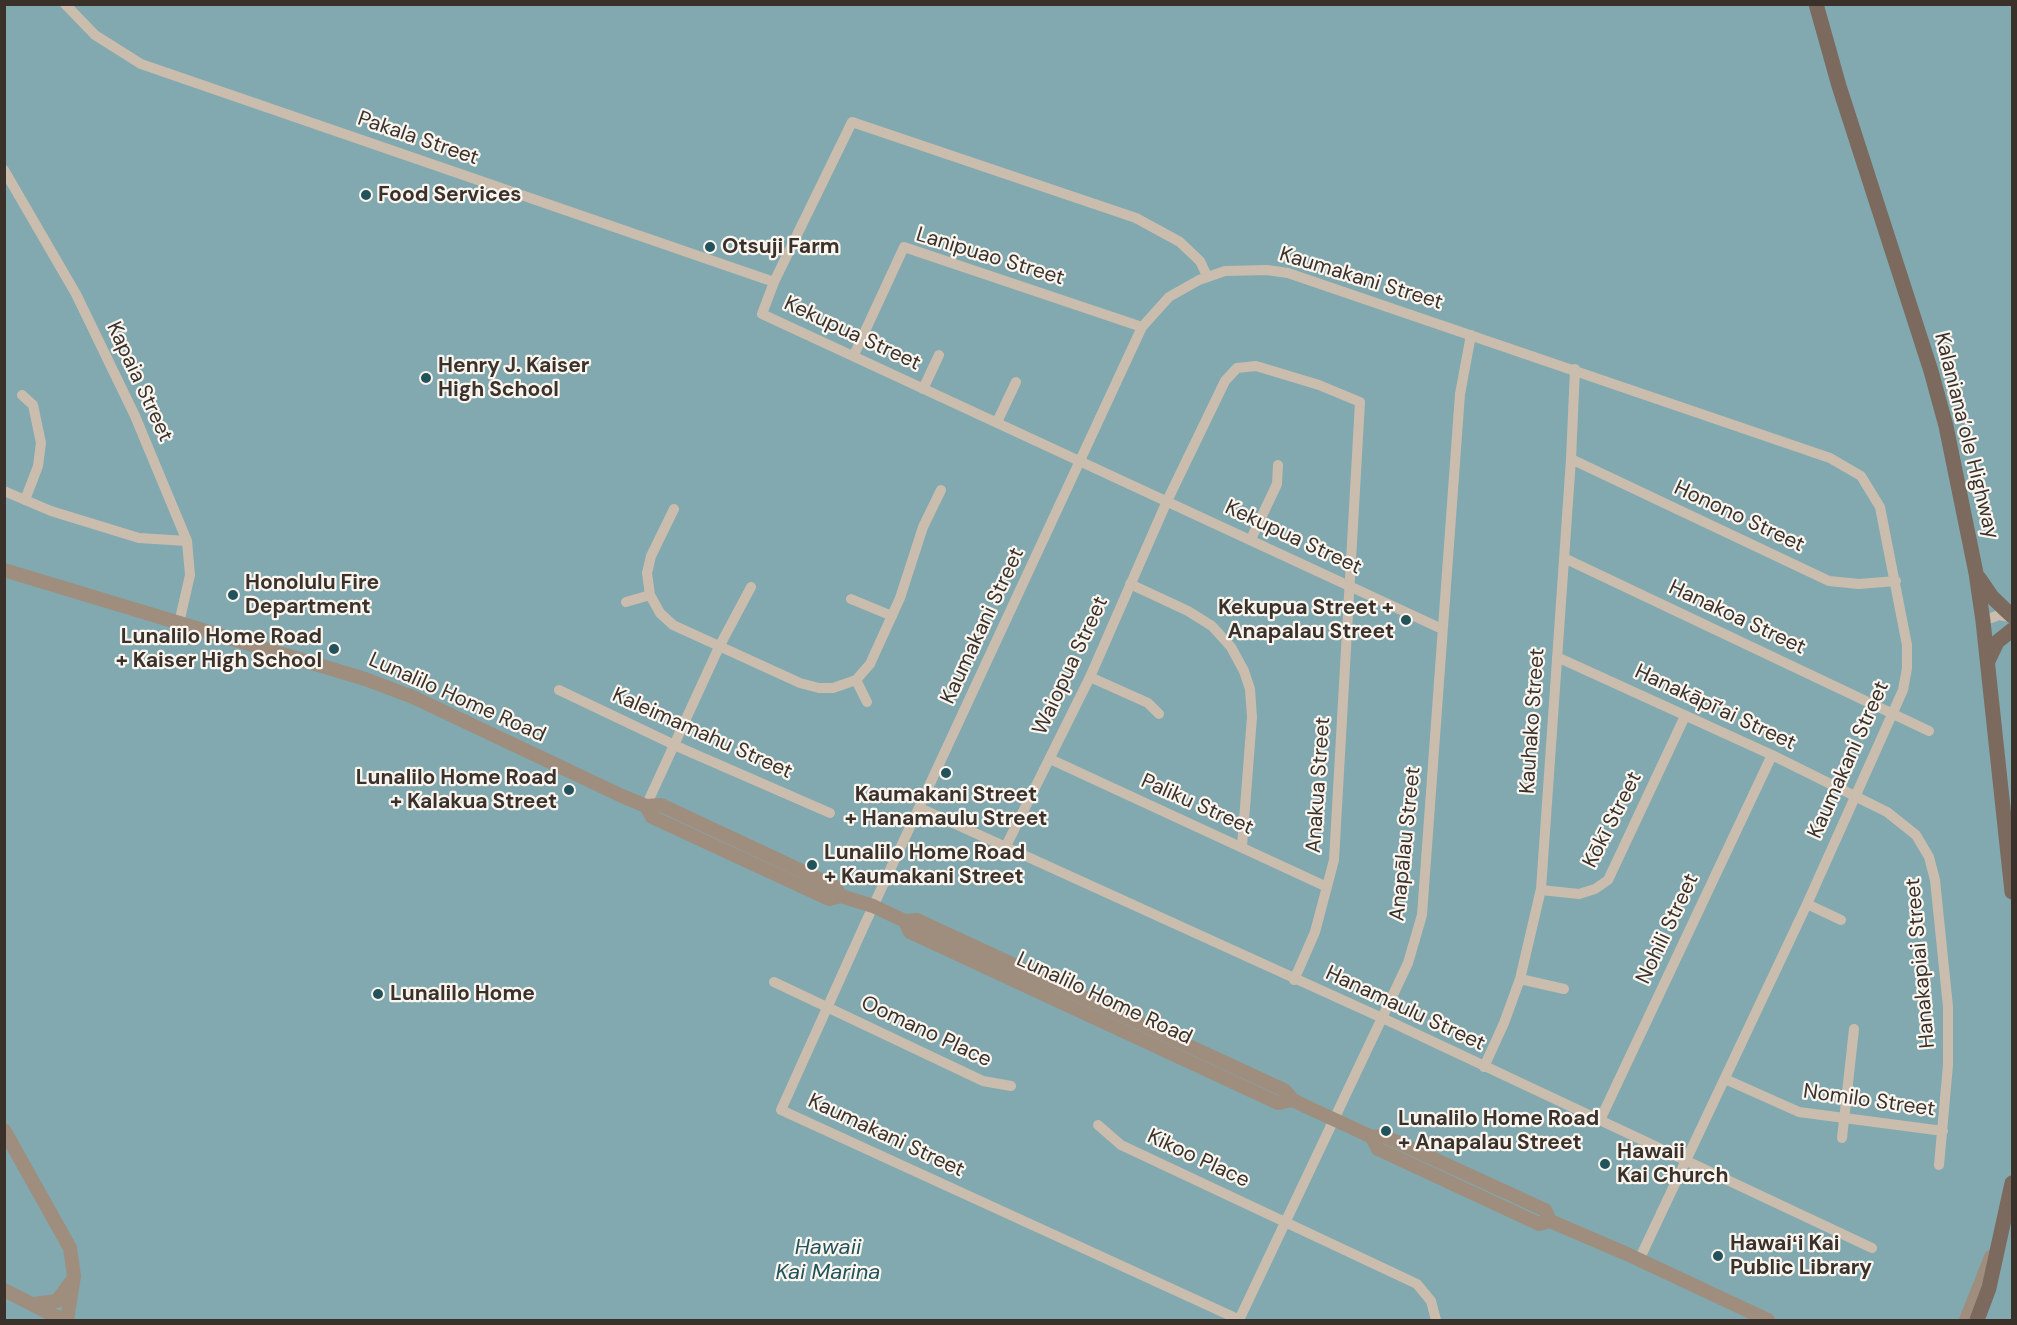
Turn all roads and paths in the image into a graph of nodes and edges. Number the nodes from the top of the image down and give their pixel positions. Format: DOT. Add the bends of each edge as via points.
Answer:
graph roads {
  1 [pos="65,4"];
  2 [pos="1816,4"];
  3 [pos="4,170"];
  4 [pos="1207,276"];
  5 [pos="774,282"];
  6 [pos="1142,327"];
  7 [pos="1471,335"];
  8 [pos="854,355"];
  9 [pos="939,355"];
  10 [pos="1575,369"];
  11 [pos="1016,382"];
  12 [pos="923,388"];
  13 [pos="22,395"];
  14 [pos="997,422"];
  15 [pos="1571,459"];
  16 [pos="1080,461"];
  17 [pos="1278,465"];
  18 [pos="941,490"];
  19 [pos="4,491"];
  20 [pos="25,500"];
  21 [pos="1167,501"];
  22 [pos="674,509"];
  23 [pos="1251,539"];
  24 [pos="187,541"];
  25 [pos="1564,558"];
  26 [pos="4,570"];
  27 [pos="1976,573"];
  28 [pos="1896,581"];
  29 [pos="1130,584"];
  30 [pos="1351,586"];
  31 [pos="751,587"];
  32 [pos="650,595"];
  33 [pos="851,599"];
  34 [pos="626,602"];
  35 [pos="892,616"];
  36 [pos="2013,617"];
  37 [pos="1983,621"];
  38 [pos="179,623"];
  39 [pos="1442,629"];
  40 [pos="2013,630"];
  41 [pos="719,647"];
  42 [pos="1557,657"];
  43 [pos="1988,661"];
  44 [pos="1090,677"];
  45 [pos="856,680"];
  46 [pos="560,690"];
  47 [pos="867,702"];
  48 [pos="1159,714"];
  49 [pos="1893,714"];
  50 [pos="1685,716"];
  51 [pos="1929,731"];
  52 [pos="673,744"];
  53 [pos="1772,755"];
  54 [pos="1050,759"];
  55 [pos="1854,798"];
  56 [pos="646,806"];
  57 [pos="921,808"];
  58 [pos="830,813"];
  59 [pos="1006,846"];
  60 [pos="1242,846"];
  61 [pos="1327,887"];
  62 [pos="1541,890"];
  63 [pos="2013,892"];
  64 [pos="1807,904"];
  65 [pos="873,906"];
  66 [pos="1841,920"];
  67 [pos="1520,979"];
  68 [pos="1294,980"];
  69 [pos="774,982"];
  70 [pos="1564,989"];
  71 [pos="826,1008"];
  72 [pos="1380,1018"];
  73 [pos="1854,1029"];
  74 [pos="1484,1066"];
  75 [pos="1725,1079"];
  76 [pos="1011,1086"];
  77 [pos="1333,1119"];
  78 [pos="1845,1119"];
  79 [pos="1600,1120"];
  80 [pos="1098,1125"];
  81 [pos="4,1130"];
  82 [pos="1943,1131"];
  83 [pos="1842,1138"];
  84 [pos="1685,1162"];
  85 [pos="1939,1165"];
  86 [pos="2013,1182"];
  87 [pos="2006,1213"];
  88 [pos="1287,1221"];
  89 [pos="1872,1248"];
  90 [pos="1639,1260"];
  91 [pos="74,1276"];
  92 [pos="4,1290"];
  93 [pos="32,1304"];
  94 [pos="65,1320"];
  95 [pos="1240,1320"];
  96 [pos="1436,1320"];
  97 [pos="1768,1320"];
  98 [pos="1966,1320"];
  99 [pos="1977,1320"];
  1 -- 5 [label="street, Pakala Street" via="95,35 141,63"];
  2 -- 27 [label="main road, Kalaniana’ole Highway" via="1931,371"];
  3 -- 24 [label="street, Kapaia Street" via="76,294 135,416"];
  4 -- 5 [label="street, Kekupua Street" via="1200,261 1180,242 1136,218 852,122"];
  4 -- 6 [label="street, Kaumakani Street" via="1169,297"];
  4 -- 7 [label="street, Kaumakani Street" via="1245,270 1288,273"];
  5 -- 8 [label="street, Kekupua Street" via="762,314"];
  6 -- 8 [label="street, Lanipuao Street" via="904,247"];
  6 -- 16 [label="street, Kaumakani Street"];
  7 -- 10 [label="street, Kaumakani Street"];
  7 -- 39 [label="street, Anapālau Street" via="1460,394"];
  8 -- 12 [label="street, Kekupua Street"];
  9 -- 12 [label="street"];
  10 -- 15 [label="street, Kauhako Street"];
  10 -- 28 [label="street, Kaumakani Street" via="1852,469 1869,486 1880,507"];
  11 -- 14 [label="street"];
  12 -- 14 [label="street, Kekupua Street"];
  13 -- 20 [label="street" via="33,405 41,443 36,474"];
  14 -- 16 [label="street, Kekupua Street"];
  15 -- 25 [label="street, Kauhako Street"];
  15 -- 28 [label="street, Honono Street" via="1829,580 1859,584"];
  16 -- 21 [label="street, Kekupua Street"];
  16 -- 57 [label="street, Kaumakani Street"];
  17 -- 23 [label="street" via="1277,484"];
  18 -- 35 [label="street" via="923,528"];
  19 -- 20 [label="street"];
  20 -- 24 [label="street" via="139,538"];
  21 -- 23 [label="street, Kekupua Street"];
  21 -- 29 [label="street, Waiopua Street"];
  21 -- 30 [label="street, Waiopua Street" via="1225,381 1238,368 1256,366 1360,402"];
  22 -- 32 [label="street" via="648,565"];
  23 -- 30 [label="street, Kekupua Street"];
  24 -- 38 [label="street, Kapaia Street" via="190,575"];
  25 -- 42 [label="street, Kauhako Street"];
  25 -- 49 [label="street, Hanakoa Street"];
  26 -- 38 [label="main road, Lunalilo Home Road"];
  27 -- 36 [label="main road" via="1992,597"];
  27 -- 37 [label="main road, Kalaniana’ole Highway"];
  28 -- 49 [label="street, Kaumakani Street" via="1908,661 1903,690"];
  29 -- 44 [label="street, Waiopua Street"];
  29 -- 60 [label="street" via="1212,626 1231,647 1244,671 1252,717"];
  30 -- 39 [label="street, Kekupua Street"];
  30 -- 61 [label="street, Anakua Street" via="1334,860"];
  31 -- 41 [label="street"];
  32 -- 34 [label="street"];
  32 -- 41 [label="street" via="666,620"];
  33 -- 35 [label="street"];
  35 -- 45 [label="street" via="870,664"];
  36 -- 37 [label="street" via="1999,615"];
  37 -- 43 [label="main road, Kalaniana’ole Highway"];
  38 -- 56 [label="main road, Lunalilo Home Road" via="365,679"];
  39 -- 72 [label="street, Anapālau Street" via="1422,915 1408,963"];
  40 -- 43 [label="main road" via="1997,642"];
  41 -- 45 [label="street" via="809,687 833,688"];
  41 -- 52 [label="street"];
  42 -- 50 [label="street, Hanakāpī‘ai Street"];
  42 -- 62 [label="street, Kauhako Street"];
  43 -- 63 [label="main road, Kalaniana’ole Highway"];
  44 -- 48 [label="street" via="1148,704"];
  44 -- 54 [label="street, Waiopua Street"];
  45 -- 47 [label="street"];
  46 -- 52 [label="street, Kaleimamahu Street"];
  49 -- 51 [label="street, Hanakoa Street"];
  49 -- 55 [label="street, Kaumakani Street"];
  50 -- 53 [label="street, Hanakāpī‘ai Street"];
  50 -- 62 [label="street, Kōkī Street" via="1608,880 1579,894"];
  52 -- 56 [label="street"];
  52 -- 58 [label="street, Kaleimamahu Street"];
  53 -- 55 [label="street, Hanakāpī‘ai Street"];
  53 -- 79 [label="street, Nohili Street"];
  54 -- 59 [label="street, Waiopua Street"];
  54 -- 60 [label="street, Paliku Street"];
  55 -- 64 [label="street, Kaumakani Street"];
  55 -- 82 [label="street, Hanakapiai Street" via="1887,812 1907,826 1923,845 1933,870 1948,1018"];
  56 -- 65 [label="main road, Lunalilo Home Road" via="661,805 834,886 842,896"];
  57 -- 59 [label="street, Hanamaulu Street"];
  57 -- 65 [label="street, Kaumakani Street"];
  59 -- 68 [label="street, Hanamaulu Street"];
  60 -- 61 [label="street, Paliku Street"];
  61 -- 68 [label="street, Anakua Street" via="1315,932"];
  62 -- 67 [label="street, Kauhako Street"];
  64 -- 66 [label="street"];
  64 -- 75 [label="street, Kaumakani Street"];
  65 -- 71 [label="street, Kaumakani Street"];
  65 -- 77 [label="main road, Lunalilo Home Road" via="905,921 910,932 1278,1103 1293,1100"];
  67 -- 70 [label="street"];
  67 -- 74 [label="street, Kauhako Street"];
  68 -- 72 [label="street, Hanamaulu Street"];
  69 -- 71 [label="street, Oomano Place"];
  71 -- 76 [label="street, Oomano Place" via="983,1081"];
  71 -- 95 [label="street, Kaumakani Street" via="781,1110"];
  72 -- 74 [label="street, Hanamaulu Street"];
  72 -- 77 [label="street, Anapālau Street"];
  73 -- 78 [label="street"];
  74 -- 79 [label="street, Hanamaulu Street"];
  75 -- 78 [label="street, Nomilo Street" via="1786,1108"];
  75 -- 84 [label="street, Kaumakani Street"];
  77 -- 88 [label="street, Anapālau Street"];
  77 -- 90 [label="main road, Lunalilo Home Road" via="1372,1137 1378,1149 1539,1224 1550,1221"];
  78 -- 82 [label="street, Nomilo Street"];
  78 -- 83 [label="street"];
  79 -- 84 [label="street, Hanamaulu Street"];
  80 -- 88 [label="street, Kikoo Place" via="1121,1145"];
  81 -- 91 [label="main road" via="70,1248"];
  82 -- 85 [label="street, Hanakapiai Street"];
  84 -- 89 [label="street, Hanamaulu Street"];
  84 -- 90 [label="street, Kaumakani Street"];
  86 -- 87 [label="main road"];
  87 -- 98 [label="main road"];
  87 -- 99 [label="main road" via="1989,1288"];
  88 -- 95 [label="street, Anapālau Street"];
  88 -- 96 [label="street, Kikoo Place" via="1417,1284 1431,1301"];
  90 -- 97 [label="main road, Lunalilo Home Road"];
  91 -- 93 [label="main road" via="57,1301"];
  91 -- 94 [label="main road"];
  92 -- 93 [label="main road"];
  93 -- 94 [label="main road"];
}
